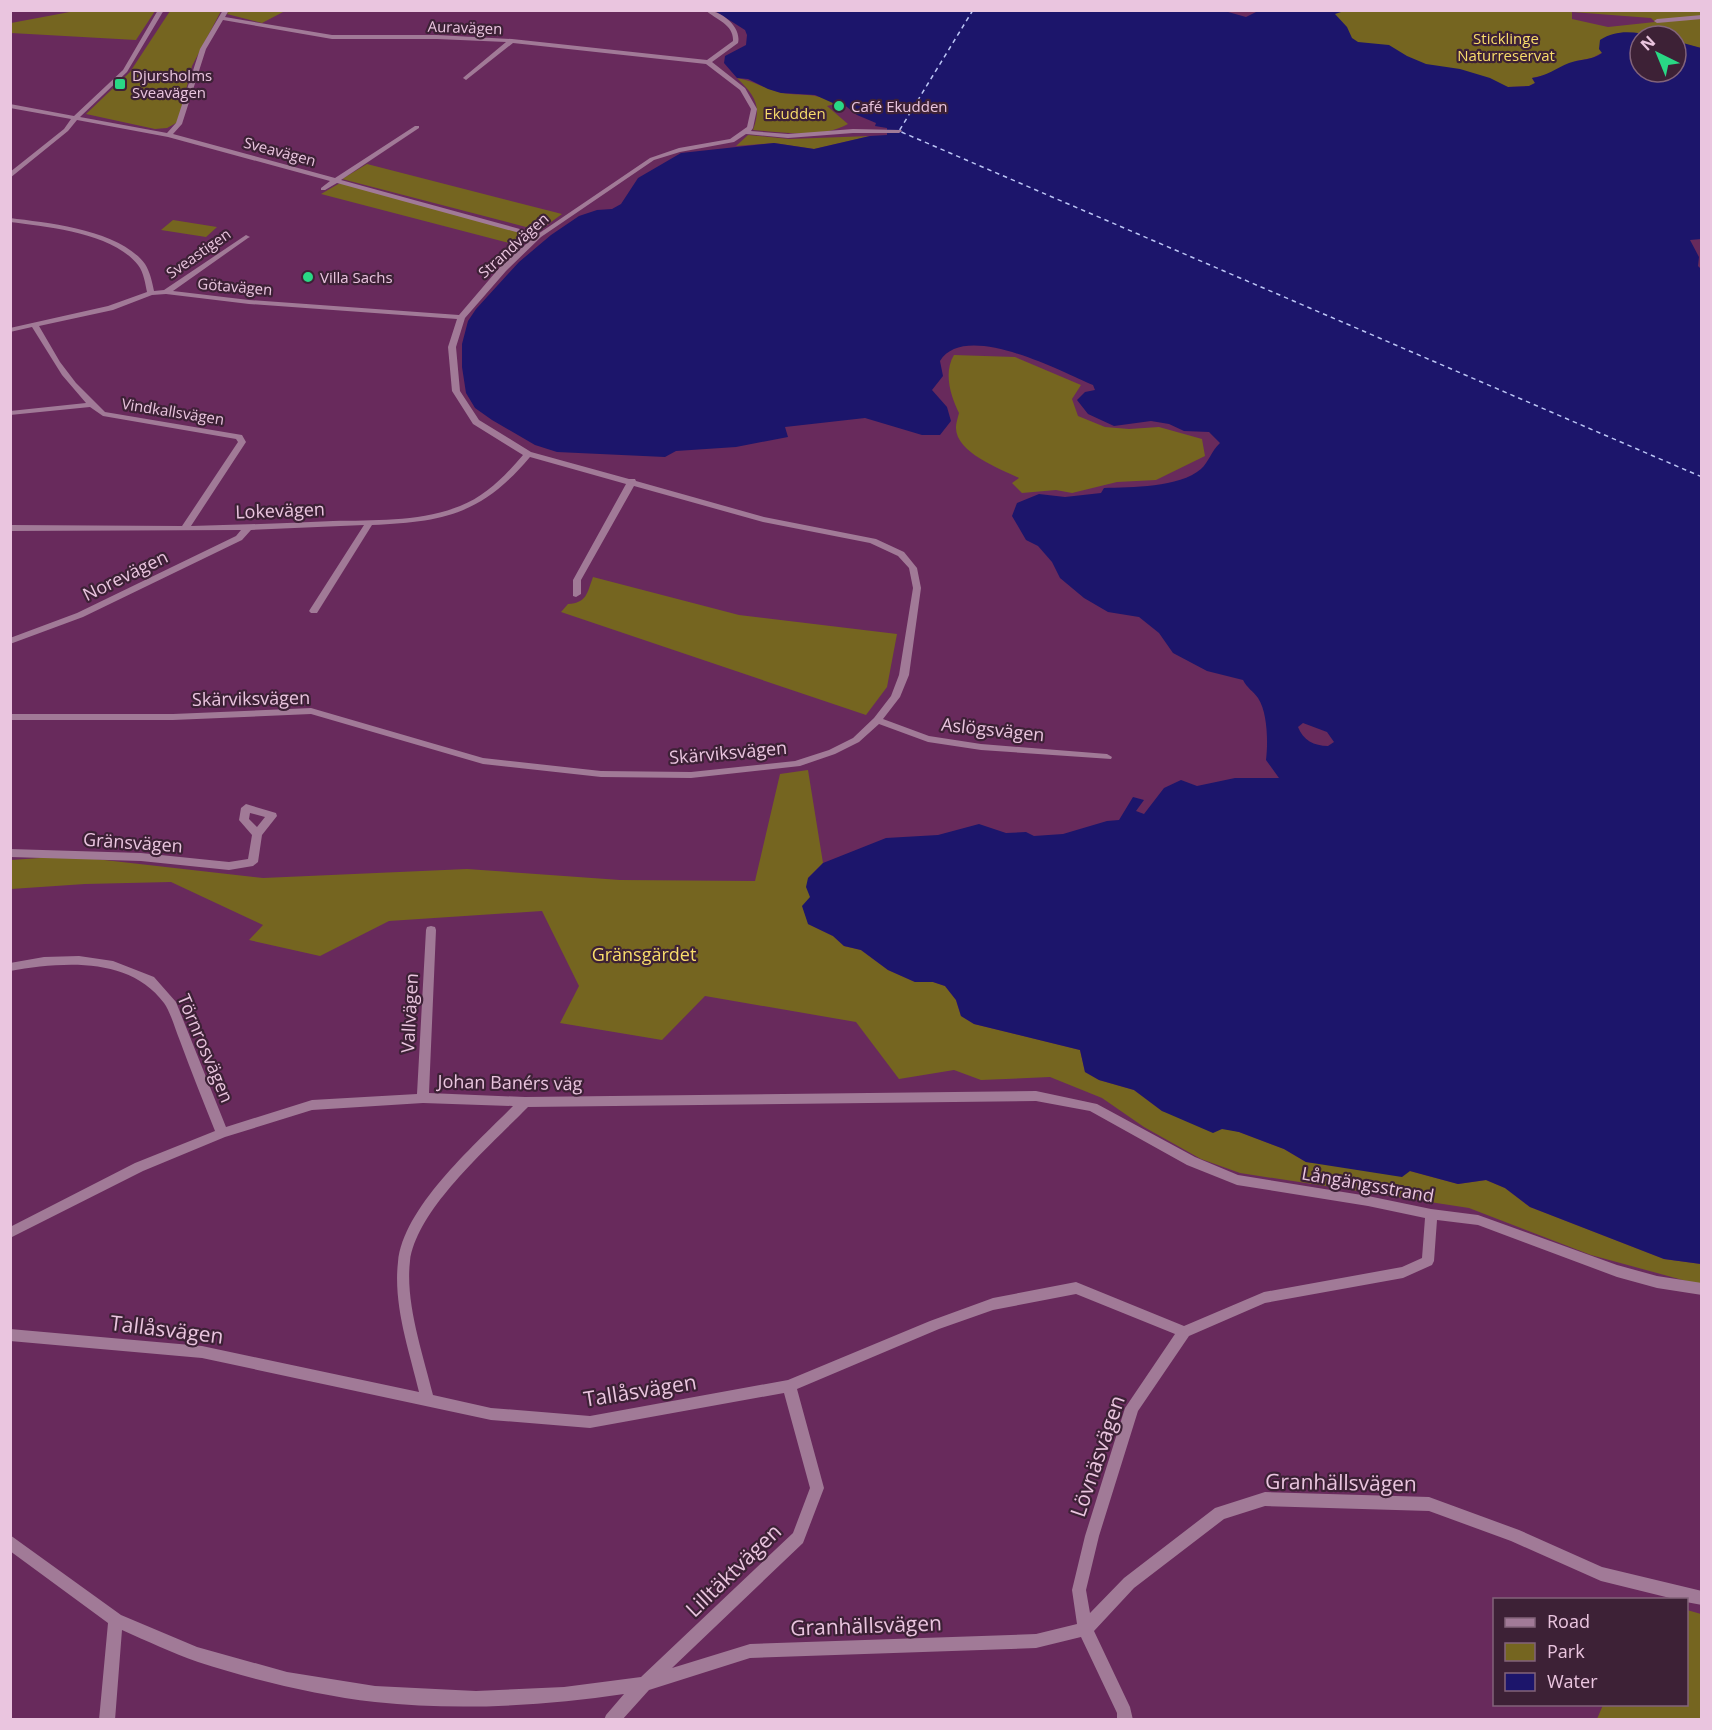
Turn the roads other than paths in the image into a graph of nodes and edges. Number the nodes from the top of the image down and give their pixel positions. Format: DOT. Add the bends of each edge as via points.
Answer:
graph roads {
  1 [pos="161,10"];
  2 [pos="226,10"];
  3 [pos="708,10"];
  4 [pos="222,18"];
  5 [pos="1701,18"];
  6 [pos="1657,21"];
  7 [pos="512,41"];
  8 [pos="708,62"];
  9 [pos="466,78"];
  10 [pos="10,106"];
  11 [pos="76,117"];
  12 [pos="417,127"];
  13 [pos="898,131"];
  14 [pos="746,132"];
  15 [pos="169,135"];
  16 [pos="10,176"];
  17 [pos="338,180"];
  18 [pos="323,189"];
  19 [pos="10,219"];
  20 [pos="539,236"];
  21 [pos="246,237"];
  22 [pos="166,292"];
  23 [pos="151,293"];
  24 [pos="461,317"];
  25 [pos="35,326"];
  26 [pos="10,330"];
  27 [pos="91,405"];
  28 [pos="10,413"];
  29 [pos="528,454"];
  30 [pos="632,481"];
  31 [pos="370,522"];
  32 [pos="10,528"];
  33 [pos="185,528"];
  34 [pos="248,528"];
  35 [pos="576,594"];
  36 [pos="314,611"];
  37 [pos="10,641"];
  38 [pos="10,717"];
  39 [pos="877,720"];
  40 [pos="1107,757"];
  41 [pos="257,834"];
  42 [pos="10,853"];
  43 [pos="431,930"];
  44 [pos="10,967"];
  45 [pos="1036,1096"];
  46 [pos="423,1098"];
  47 [pos="525,1102"];
  48 [pos="222,1133"];
  49 [pos="1431,1214"];
  50 [pos="10,1233"];
  51 [pos="1701,1289"];
  52 [pos="1184,1332"];
  53 [pos="10,1335"];
  54 [pos="789,1386"];
  55 [pos="427,1400"];
  56 [pos="10,1542"];
  57 [pos="1701,1598"];
  58 [pos="116,1620"];
  59 [pos="1085,1629"];
  60 [pos="644,1684"];
  61 [pos="106,1719"];
  62 [pos="611,1719"];
  63 [pos="1125,1719"];
  1 -- 11 [label="street" via="125,71"];
  2 -- 4 [label="street"];
  3 -- 8 [label="street" via="735,29 738,37"];
  4 -- 7 [label="street, Auravägen" via="332,37"];
  4 -- 15 [label="street" via="203,50 179,124"];
  5 -- 6 [label="street"];
  7 -- 8 [label="street, Auravägen"];
  7 -- 9 [label="street"];
  8 -- 14 [label="street" via="743,89 752,103 755,116"];
  10 -- 11 [label="street, Sveavägen"];
  11 -- 15 [label="street, Sveavägen"];
  11 -- 16 [label="street" via="66,130"];
  12 -- 17 [label="street"];
  13 -- 14 [label="street, Strandvägen" via="795,136"];
  14 -- 20 [label="street, Strandvägen" via="732,141 652,159"];
  15 -- 17 [label="street, Sveavägen"];
  17 -- 18 [label="street"];
  17 -- 20 [label="street, Sveavägen"];
  19 -- 23 [label="street" via="64,227 117,246 138,261 147,274"];
  20 -- 24 [label="street, Strandvägen" via="503,268"];
  21 -- 22 [label="street, Sveastigen"];
  22 -- 23 [label="street, Götavägen"];
  22 -- 24 [label="street, Götavägen"];
  23 -- 25 [label="street, Götavägen" via="110,308"];
  24 -- 29 [label="street, Strandvägen" via="453,346 456,391 476,422"];
  25 -- 26 [label="street, Götavägen"];
  25 -- 27 [label="street, Vindkallsvägen" via="53,358"];
  27 -- 28 [label="street"];
  27 -- 33 [label="street, Vindkallsvägen" via="103,414 239,437 242,442"];
  29 -- 30 [label="street, Skärviksvägen"];
  29 -- 31 [label="street, Lokevägen" via="493,493 464,507 442,515"];
  30 -- 35 [label="street" via="577,580"];
  30 -- 39 [label="street, Skärviksvägen" via="763,519 873,541 901,554 913,567 917,588 904,675 895,697"];
  31 -- 34 [label="street, Lokevägen"];
  31 -- 36 [label="street"];
  32 -- 33 [label="street, Lokevägen"];
  33 -- 34 [label="street, Lokevägen"];
  34 -- 37 [label="street, Norevägen" via="239,538 80,615"];
  38 -- 39 [label="street, Skärviksvägen" via="173,717 311,711 483,761 601,774 680,775 796,764 856,740"];
  39 -- 40 [label="street, Aslögsvägen" via="928,739 970,746"];
  41 -- 42 [label="street, Gränsvägen" via="253,862 229,866 141,857"];
  43 -- 46 [label="street, Vallvägen"];
  44 -- 48 [label="street, Törnrosvägen" via="79,960 113,965 150,980 170,1002"];
  45 -- 47 [label="street, Johan Banérs väg"];
  45 -- 49 [label="street, Långängsstrand" via="1093,1107 1191,1161 1237,1180"];
  46 -- 47 [label="street, Johan Banérs väg"];
  46 -- 48 [label="street, Johan Banérs väg" via="312,1105"];
  47 -- 55 [label="street" via="457,1173 415,1226 404,1258 405,1292"];
  48 -- 50 [label="street, Johan Banérs väg" via="139,1167"];
  49 -- 51 [label="street, Långängsstrand" via="1478,1220 1617,1271"];
  49 -- 52 [label="street" via="1428,1261 1403,1272 1264,1298"];
  52 -- 54 [label="street, Tallåsvägen" via="1076,1288 993,1304"];
  52 -- 59 [label="street, Lövnäsvägen" via="1132,1408 1079,1590"];
  53 -- 55 [label="street, Tallåsvägen" via="202,1352"];
  54 -- 55 [label="street, Tallåsvägen" via="590,1422 491,1414"];
  54 -- 60 [label="street, Lilltäktvägen" via="817,1488 798,1538"];
  56 -- 58 [label="street, Granhällsvägen"];
  57 -- 59 [label="street, Granhällsvägen" via="1601,1574 1514,1535 1429,1504 1265,1498 1220,1513 1129,1582"];
  58 -- 60 [label="street, Granhällsvägen" via="197,1654 287,1679 375,1694 476,1699 564,1695"];
  58 -- 61 [label="street"];
  59 -- 60 [label="street, Granhällsvägen" via="1036,1641 750,1651"];
  59 -- 63 [label="street, Lövnäsvägen"];
  60 -- 62 [label="street, Lilltäktvägen"];
}
